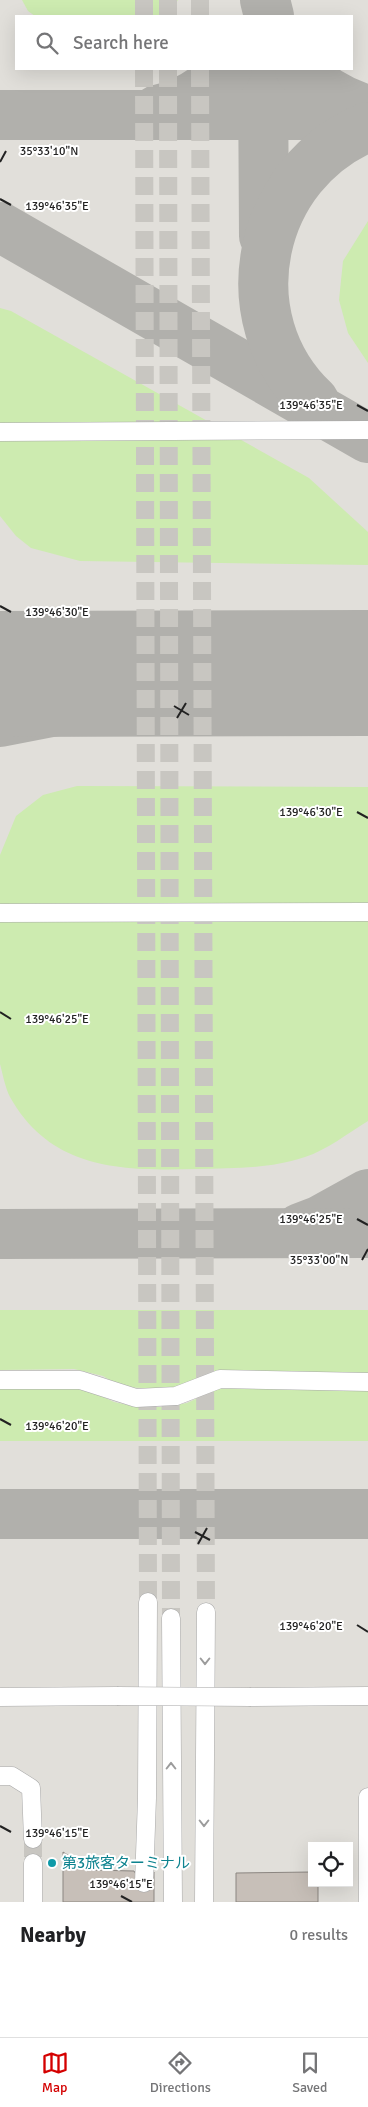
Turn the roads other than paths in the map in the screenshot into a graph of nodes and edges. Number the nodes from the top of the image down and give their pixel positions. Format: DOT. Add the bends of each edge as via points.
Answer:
graph roads {
  1 [pos="368,430"];
  2 [pos="0,432"];
  3 [pos="368,912"];
  4 [pos="0,913"];
  5 [pos="0,1380"];
  6 [pos="368,1382"];
  7 [pos="148,1602"];
  8 [pos="206,1612"];
  9 [pos="170,1618"];
  10 [pos="368,1696"];
  11 [pos="0,1697"];
  12 [pos="0,1776"];
  13 [pos="368,1797"];
  14 [pos="33,1839"];
  15 [pos="33,1863"];
  16 [pos="144,1883"];
  17 [pos="33,1902"];
  18 [pos="172,1902"];
  19 [pos="204,1902"];
  20 [pos="368,1902"];
  1 -- 2 [label="street"];
  3 -- 4 [label="street"];
  5 -- 6 [label="street" via="80,1380 136,1398 176,1396 220,1379"];
  7 -- 16 [label="street"];
  8 -- 19 [label="street, one-way"];
  18 -- 9 [label="street, one-way"];
  10 -- 11 [label="street, bridge"];
  12 -- 14 [label="street" via="12,1776 31,1788"];
  13 -- 20 [label="street"];
  15 -- 17 [label="street"];
}
